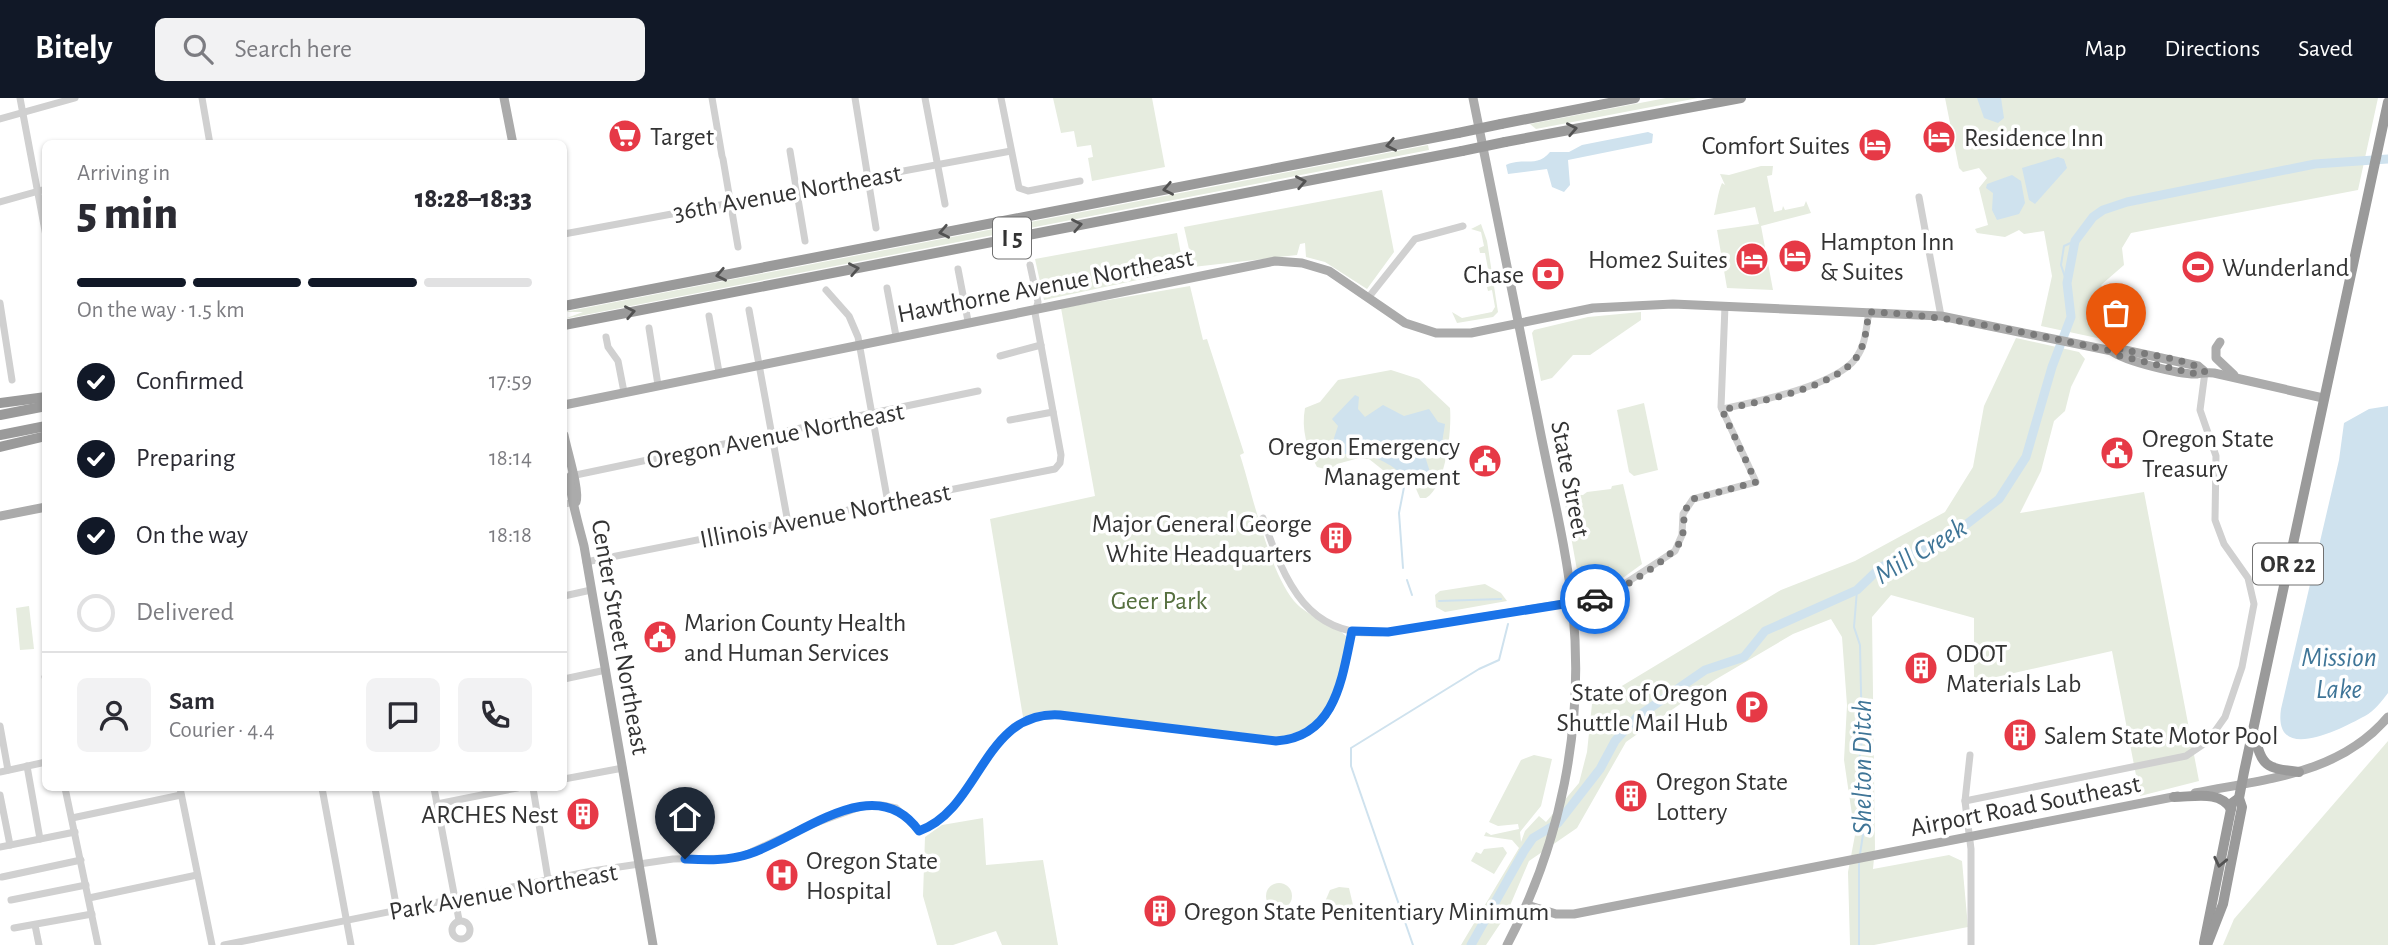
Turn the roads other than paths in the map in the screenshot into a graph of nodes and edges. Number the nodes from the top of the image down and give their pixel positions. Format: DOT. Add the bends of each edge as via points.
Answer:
graph roads {
  1 [pos="20,98"];
  2 [pos="75,98"];
  3 [pos="202,98"];
  4 [pos="504,98"];
  5 [pos="712,98"];
  6 [pos="855,98"];
  7 [pos="925,98"];
  8 [pos="1001,98"];
  9 [pos="1473,98"];
  10 [pos="1635,98"];
  11 [pos="1741,98"];
  12 [pos="2388,103"];
  13 [pos="23,113"];
  14 [pos="0,119"];
  15 [pos="209,140"];
  16 [pos="512,140"];
  17 [pos="790,150"];
  18 [pos="1011,150"];
  19 [pos="939,165"];
  20 [pos="867,177"];
  21 [pos="1080,181"];
  22 [pos="796,189"];
  23 [pos="42,190"];
  24 [pos="37,191"];
  25 [pos="1919,197"];
  26 [pos="0,202"];
  27 [pos="730,202"];
  28 [pos="945,204"];
  29 [pos="42,216"];
  30 [pos="1463,226"];
  31 [pos="876,228"];
  32 [pos="567,233"];
  33 [pos="805,241"];
  34 [pos="738,247"];
  35 [pos="1030,265"];
  36 [pos="958,269"];
  37 [pos="887,288"];
  38 [pos="826,290"];
  39 [pos="1368,298"];
  40 [pos="0,303"];
  41 [pos="567,305"];
  42 [pos="1725,306"];
  43 [pos="1036,307"];
  44 [pos="749,310"];
  45 [pos="1869,312"];
  46 [pos="709,316"];
  47 [pos="1941,316"];
  48 [pos="968,321"];
  49 [pos="1519,323"];
  50 [pos="567,324"];
  51 [pos="649,328"];
  52 [pos="896,336"];
  53 [pos="606,337"];
  54 [pos="2220,342"];
  55 [pos="859,343"];
  56 [pos="1041,345"];
  57 [pos="1000,356"];
  58 [pos="759,364"];
  59 [pos="719,372"];
  60 [pos="2205,372"];
  61 [pos="2241,379"];
  62 [pos="12,380"];
  63 [pos="658,385"];
  64 [pos="978,391"];
  65 [pos="624,392"];
  66 [pos="42,398"];
  67 [pos="2323,398"];
  68 [pos="0,403"];
  69 [pos="567,404"];
  70 [pos="42,407"];
  71 [pos="1722,410"];
  72 [pos="1053,412"];
  73 [pos="0,415"];
  74 [pos="871,415"];
  75 [pos="1010,420"];
  76 [pos="42,427"];
  77 [pos="0,435"];
  78 [pos="772,436"];
  79 [pos="42,437"];
  80 [pos="0,447"];
  81 [pos="567,452"];
  82 [pos="571,475"];
  83 [pos="576,502"];
  84 [pos="888,503"];
  85 [pos="567,504"];
  86 [pos="42,508"];
  87 [pos="0,516"];
  88 [pos="1263,518"];
  89 [pos="788,523"];
  90 [pos="586,562"];
  91 [pos="591,590"];
  92 [pos="567,595"];
  93 [pos="1572,603"];
  94 [pos="1352,631"];
  95 [pos="606,670"];
  96 [pos="567,678"];
  97 [pos="2388,717"];
  98 [pos="0,726"];
  99 [pos="2253,730"];
  100 [pos="1970,755"];
  101 [pos="42,763"];
  102 [pos="27,766"];
  103 [pos="623,768"];
  104 [pos="4,771"];
  105 [pos="2299,772"];
  106 [pos="567,778"];
  107 [pos="2242,783"];
  108 [pos="66,791"];
  109 [pos="181,791"];
  110 [pos="323,791"];
  111 [pos="376,791"];
  112 [pos="435,791"];
  113 [pos="502,791"];
  114 [pos="533,791"];
  115 [pos="0,795"];
  116 [pos="2175,797"];
  117 [pos="2239,798"];
  118 [pos="1965,801"];
  119 [pos="437,804"];
  120 [pos="2231,809"];
  121 [pos="72,818"];
  122 [pos="75,832"];
  123 [pos="1970,837"];
  124 [pos="40,839"];
  125 [pos="10,845"];
  126 [pos="0,847"];
  127 [pos="81,860"];
  128 [pos="639,865"];
  129 [pos="197,875"];
  130 [pos="2,877"];
  131 [pos="548,879"];
  132 [pos="86,885"];
  133 [pos="455,897"];
  134 [pos="89,898"];
  135 [pos="11,900"];
  136 [pos="1527,905"];
  137 [pos="397,910"];
  138 [pos="92,914"];
  139 [pos="345,920"];
  140 [pos="459,920"];
  141 [pos="35,925"];
  142 [pos="14,928"];
  143 [pos="39,945"];
  144 [pos="98,945"];
  145 [pos="212,945"];
  146 [pos="224,945"];
  147 [pos="351,945"];
  148 [pos="653,945"];
  149 [pos="1507,945"];
  150 [pos="1970,945"];
  151 [pos="2206,945"];
  1 -- 13 [label="street"];
  2 -- 13 [label="street"];
  3 -- 15 [label="street"];
  4 -- 16 [label="main road"];
  5 -- 27 [label="street"];
  6 -- 20 [label="street"];
  7 -- 19 [label="street"];
  8 -- 18 [label="street"];
  9 -- 49 [label="main road, State Street"];
  10 -- 41 [label="highway, I 5, one-way, bridge"];
  50 -- 11 [label="highway, I 5, one-way, bridge"];
  12 -- 67 [label="highway, OR 22"];
  13 -- 14 [label="street"];
  13 -- 24 [label="street"];
  17 -- 22 [label="street"];
  18 -- 19 [label="street, 36th Avenue Northeast"];
  18 -- 21 [label="street" via="1021,190"];
  19 -- 20 [label="street, 36th Avenue Northeast"];
  19 -- 28 [label="street"];
  20 -- 22 [label="street, 36th Avenue Northeast"];
  20 -- 31 [label="street"];
  22 -- 27 [label="street, 36th Avenue Northeast"];
  22 -- 33 [label="street"];
  23 -- 24 [label="street"];
  24 -- 26 [label="street"];
  24 -- 29 [label="street"];
  25 -- 47 [label="street"];
  27 -- 32 [label="street, 36th Avenue Northeast"];
  27 -- 34 [label="street"];
  30 -- 39 [label="street" via="1416,239"];
  35 -- 43 [label="street"];
  36 -- 48 [label="street"];
  37 -- 52 [label="street"];
  38 -- 55 [label="street" via="852,320"];
  39 -- 43 [label="main road, Hawthorne Avenue Northeast" via="1329,271 1275,261"];
  39 -- 49 [label="main road, Hawthorne Avenue Northeast" via="1405,323 1436,333 1471,333"];
  40 -- 62 [label="street"];
  42 -- 45 [label="main road, Hawthorne Avenue Northeast"];
  42 -- 49 [label="main road, Hawthorne Avenue Northeast" via="1619,305"];
  42 -- 71 [label="street"];
  43 -- 48 [label="main road, Hawthorne Avenue Northeast"];
  43 -- 56 [label="street"];
  44 -- 58 [label="street"];
  45 -- 47 [label="main road, Hawthorne Avenue Northeast"];
  45 -- 71 [label="street" via="1861,349 1845,370 1771,399"];
  46 -- 59 [label="street"];
  47 -- 60 [label="main road, Hawthorne Avenue Northeast" via="2112,351 2119,357 2196,374"];
  48 -- 52 [label="main road, Hawthorne Avenue Northeast"];
  49 -- 93 [label="main road, State Street"];
  51 -- 63 [label="street"];
  52 -- 55 [label="main road, Hawthorne Avenue Northeast"];
  53 -- 65 [label="street" via="618,361"];
  54 -- 61 [label="main road" via="2216,358"];
  55 -- 58 [label="main road, Hawthorne Avenue Northeast"];
  55 -- 74 [label="street"];
  56 -- 57 [label="street"];
  56 -- 72 [label="street"];
  58 -- 59 [label="main road, Hawthorne Avenue Northeast"];
  58 -- 78 [label="street"];
  59 -- 63 [label="main road, Hawthorne Avenue Northeast"];
  60 -- 61 [label="main road, Hawthorne Avenue Northeast"];
  60 -- 118 [label="street" via="2200,410 2216,456 2215,520 2224,544 2248,578 2254,604 2242,667 2225,716 2213,736 2186,756"];
  61 -- 67 [label="main road, Hawthorne Avenue Northeast"];
  63 -- 65 [label="main road, Hawthorne Avenue Northeast"];
  64 -- 74 [label="street, Oregon Avenue Northeast"];
  65 -- 69 [label="main road, Hawthorne Avenue Northeast"];
  66 -- 68 [label="highway"];
  67 -- 99 [label="highway, OR 22"];
  70 -- 73 [label="highway"];
  71 -- 93 [label="street" via="1756,482 1693,499 1682,514 1682,535 1675,551 1606,596"];
  72 -- 75 [label="street"];
  72 -- 84 [label="street, Illinois Avenue Northeast" via="1060,463 1050,472"];
  74 -- 78 [label="street, Oregon Avenue Northeast"];
  74 -- 84 [label="street"];
  76 -- 77 [label="highway"];
  78 -- 82 [label="street, Oregon Avenue Northeast"];
  78 -- 89 [label="street"];
  79 -- 80 [label="highway"];
  81 -- 82 [label="main road, Center Street Northeast"];
  82 -- 83 [label="main road, Center Street Northeast"];
  83 -- 85 [label="street"];
  83 -- 90 [label="main road, Center Street Northeast"];
  84 -- 89 [label="street, Illinois Avenue Northeast"];
  86 -- 87 [label="main road"];
  88 -- 94 [label="street" via="1292,591 1326,621"];
  89 -- 90 [label="street, Illinois Avenue Northeast"];
  90 -- 91 [label="main road, Center Street Northeast"];
  91 -- 92 [label="street"];
  91 -- 95 [label="main road, Center Street Northeast"];
  93 -- 94 [label="street" via="1388,632"];
  93 -- 136 [label="main road, State Street" via="1574,712 1561,801"];
  94 -- 128 [label="street, Park Avenue Northeast" via="1335,702 1320,723 1296,737 1276,741 1060,715 1035,716 1006,733 950,813 926,829 919,831 896,808 874,804 808,825 738,858 673,859"];
  95 -- 96 [label="street"];
  95 -- 103 [label="main road, Center Street Northeast"];
  97 -- 105 [label="main road, Airport Road Southeast" via="2351,750"];
  98 -- 104 [label="street"];
  99 -- 105 [label="highway, OR 22" via="2264,764"];
  99 -- 107 [label="highway, OR 22"];
  100 -- 118 [label="street"];
  101 -- 102 [label="street"];
  102 -- 104 [label="street"];
  102 -- 124 [label="street"];
  103 -- 106 [label="street"];
  103 -- 128 [label="main road, Center Street Northeast"];
  105 -- 107 [label="main road, Airport Road Southeast"];
  107 -- 116 [label="main road, Airport Road Southeast"];
  107 -- 117 [label="highway, OR 22"];
  108 -- 121 [label="street"];
  109 -- 121 [label="street"];
  109 -- 129 [label="street"];
  110 -- 139 [label="street"];
  111 -- 137 [label="street"];
  112 -- 119 [label="street"];
  113 -- 119 [label="street"];
  114 -- 131 [label="street"];
  115 -- 125 [label="street"];
  116 -- 120 [label="highway" via="2217,796"];
  116 -- 123 [label="main road, Airport Road Southeast"];
  117 -- 120 [label="highway, OR 22"];
  117 -- 151 [label="highway, OR 22" via="2242,807 2222,904"];
  118 -- 123 [label="street"];
  119 -- 133 [label="street"];
  120 -- 151 [label="highway, OR 22, one-way"];
  121 -- 122 [label="street"];
  122 -- 124 [label="street"];
  122 -- 127 [label="street"];
  123 -- 136 [label="main road, Airport Road Southeast" via="1574,914"];
  123 -- 150 [label="street"];
  124 -- 125 [label="street"];
  125 -- 126 [label="street"];
  127 -- 130 [label="street"];
  127 -- 132 [label="street"];
  128 -- 131 [label="street, Park Avenue Northeast"];
  128 -- 148 [label="main road, Center Street Northeast" via="646,932"];
  129 -- 134 [label="street"];
  129 -- 145 [label="street"];
  131 -- 133 [label="street, Park Avenue Northeast"];
  132 -- 134 [label="street"];
  132 -- 135 [label="street"];
  133 -- 137 [label="street, Park Avenue Northeast"];
  133 -- 140 [label="street"];
  134 -- 138 [label="street"];
  136 -- 149 [label="main road, State Street"];
  137 -- 139 [label="street, Park Avenue Northeast"];
  138 -- 141 [label="street"];
  138 -- 144 [label="street"];
  139 -- 146 [label="street, Park Avenue Northeast"];
  139 -- 147 [label="street"];
  141 -- 142 [label="street"];
  141 -- 143 [label="street"];
}
